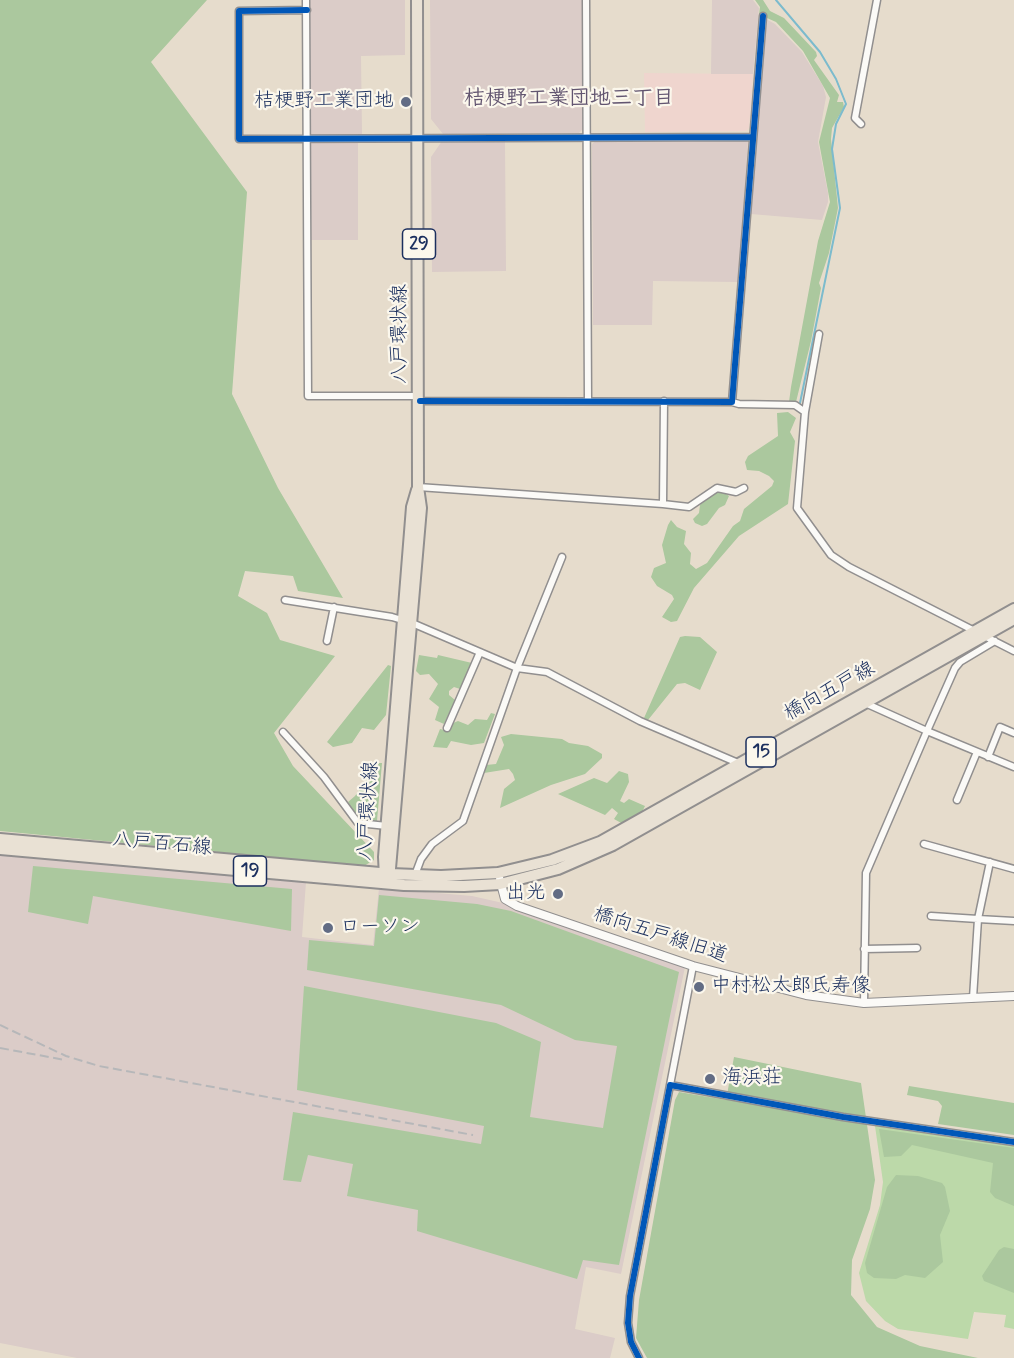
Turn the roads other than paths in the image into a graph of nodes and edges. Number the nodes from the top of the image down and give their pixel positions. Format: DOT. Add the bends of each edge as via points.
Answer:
graph roads {
  1 [pos="306,0"];
  2 [pos="417,0"];
  3 [pos="586,0"];
  4 [pos="877,0"];
  5 [pos="307,10"];
  6 [pos="762,16"];
  7 [pos="861,124"];
  8 [pos="587,136"];
  9 [pos="752,136"];
  10 [pos="418,137"];
  11 [pos="307,139"];
  12 [pos="819,334"];
  13 [pos="420,398"];
  14 [pos="588,400"];
  15 [pos="664,401"];
  16 [pos="732,402"];
  17 [pos="805,412"];
  18 [pos="418,487"];
  19 [pos="744,488"];
  20 [pos="663,504"];
  21 [pos="561,557"];
  22 [pos="285,600"];
  23 [pos="334,607"];
  24 [pos="1014,609"];
  25 [pos="1014,619"];
  26 [pos="408,622"];
  27 [pos="982,640"];
  28 [pos="327,642"];
  29 [pos="1014,651"];
  30 [pos="480,652"];
  31 [pos="517,668"];
  32 [pos="861,701"];
  33 [pos="447,728"];
  34 [pos="927,731"];
  35 [pos="283,732"];
  36 [pos="1014,733"];
  37 [pos="977,752"];
  38 [pos="988,757"];
  39 [pos="745,766"];
  40 [pos="1014,768"];
  41 [pos="957,800"];
  42 [pos="387,826"];
  43 [pos="0,839"];
  44 [pos="924,844"];
  45 [pos="0,849"];
  46 [pos="990,862"];
  47 [pos="1014,869"];
  48 [pos="415,875"];
  49 [pos="387,877"];
  50 [pos="499,878"];
  51 [pos="931,916"];
  52 [pos="978,920"];
  53 [pos="1014,921"];
  54 [pos="916,948"];
  55 [pos="864,949"];
  56 [pos="693,966"];
  57 [pos="1014,996"];
  58 [pos="973,998"];
  59 [pos="864,1003"];
  60 [pos="670,1085"];
  61 [pos="1014,1142"];
  62 [pos="639,1358"];
  1 -- 5 [label="street"];
  2 -- 10 [label="main road, 八戸環状線 / 29"];
  3 -- 8 [label="street"];
  4 -- 7 [label="street" via="855,118"];
  5 -- 11 [label="street"];
  5 -- 11 [label="street" via="239,11 239,139"];
  6 -- 9 [label="street"];
  8 -- 9 [label="street"];
  8 -- 10 [label="street"];
  8 -- 14 [label="street"];
  9 -- 16 [label="street"];
  10 -- 11 [label="street"];
  10 -- 13 [label="main road, 八戸環状線 / 29"];
  11 -- 13 [label="street" via="308,396"];
  12 -- 17 [label="street"];
  13 -- 14 [label="street"];
  13 -- 18 [label="main road, 八戸環状線 / 29"];
  14 -- 15 [label="street"];
  15 -- 16 [label="street"];
  15 -- 20 [label="street"];
  16 -- 17 [label="street" via="795,405"];
  17 -- 27 [label="street" via="797,508 810,528 831,555 849,567"];
  18 -- 20 [label="street"];
  18 -- 26 [label="main road, 八戸環状線 / 29" via="412,507"];
  19 -- 20 [label="street" via="735,492 717,488 689,507"];
  21 -- 31 [label="street"];
  22 -- 23 [label="street"];
  23 -- 26 [label="street"];
  23 -- 28 [label="street"];
  24 -- 27 [label="main road, 橋向五戸線 / 15"];
  25 -- 27 [label="main road, 橋向五戸線 / 15"];
  26 -- 30 [label="street"];
  26 -- 42 [label="main road, 八戸環状線 / 29"];
  26 -- 49 [label="main road, 八戸環状線 / 29"];
  27 -- 29 [label="street"];
  27 -- 32 [label="main road, 橋向五戸線 / 15"];
  27 -- 34 [label="street" via="955,668"];
  30 -- 31 [label="street"];
  30 -- 33 [label="street"];
  31 -- 39 [label="street" via="547,672 640,721"];
  31 -- 48 [label="street" via="463,821 432,844"];
  32 -- 34 [label="street"];
  32 -- 39 [label="main road, 橋向五戸線 / 15"];
  34 -- 37 [label="street"];
  34 -- 55 [label="street" via="866,873"];
  35 -- 42 [label="street" via="324,777 358,823"];
  36 -- 38 [label="street" via="1000,728"];
  37 -- 38 [label="street"];
  37 -- 41 [label="street"];
  38 -- 40 [label="street"];
  39 -- 50 [label="main road, 橋向五戸線 / 15" via="596,854 558,869"];
  42 -- 49 [label="main road, 八戸環状線 / 29"];
  43 -- 49 [label="main road, 八戸百石線 / 19"];
  44 -- 46 [label="street"];
  45 -- 49 [label="main road, 八戸百石線 / 19"];
  46 -- 47 [label="street"];
  46 -- 52 [label="street"];
  48 -- 49 [label="main road, 八戸百石線 / 19"];
  48 -- 50 [label="main road, 八戸百石線 / 19"];
  49 -- 50 [label="main road, 八戸百石線 / 19" via="447,886"];
  50 -- 56 [label="street, 橋向五戸線旧道" via="506,899 517,906"];
  51 -- 52 [label="street"];
  52 -- 53 [label="street"];
  52 -- 58 [label="street"];
  54 -- 55 [label="street"];
  55 -- 59 [label="street"];
  56 -- 59 [label="street, 橋向五戸線旧道" via="806,995"];
  56 -- 60 [label="street"];
  57 -- 58 [label="street, 橋向五戸線旧道"];
  58 -- 59 [label="street, 橋向五戸線旧道"];
  60 -- 61 [label="street" via="843,1117"];
  60 -- 62 [label="street" via="630,1296 628,1323"];
}
